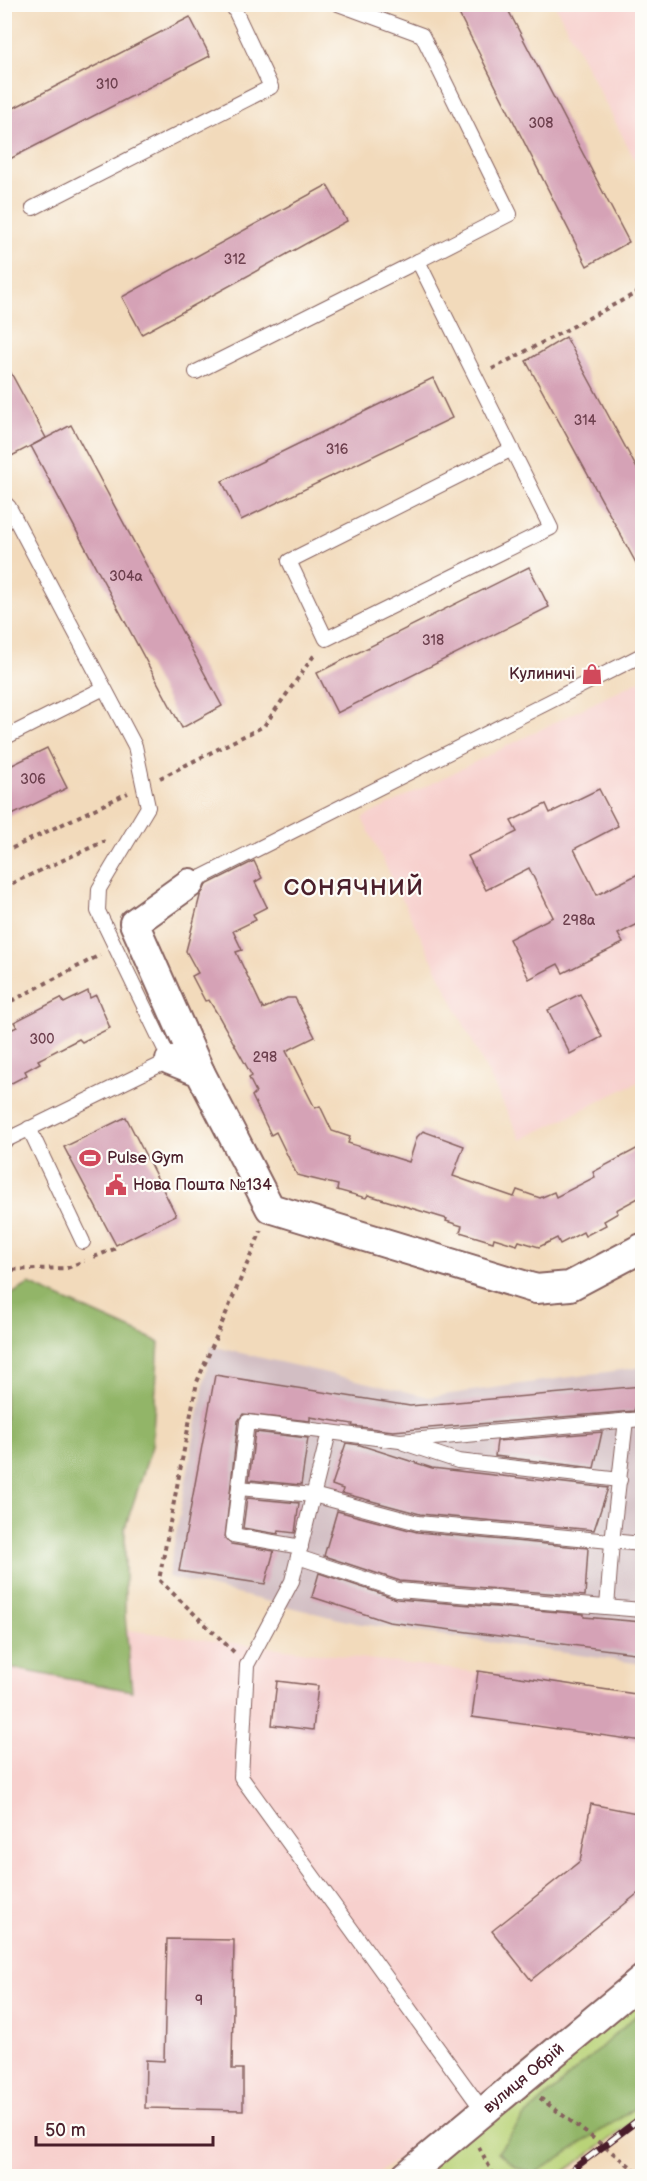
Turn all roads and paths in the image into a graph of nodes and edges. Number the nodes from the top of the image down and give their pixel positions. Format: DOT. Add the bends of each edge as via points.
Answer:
graph roads {
  1 [pos="232,4"];
  2 [pos="338,4"];
  3 [pos="33,208"];
  4 [pos="418,261"];
  5 [pos="642,290"];
  6 [pos="196,372"];
  7 [pos="476,377"];
  8 [pos="512,449"];
  9 [pos="4,502"];
  10 [pos="326,639"];
  11 [pos="642,655"];
  12 [pos="104,687"];
  13 [pos="4,738"];
  14 [pos="143,786"];
  15 [pos="136,827"];
  16 [pos="4,852"];
  17 [pos="190,883"];
  18 [pos="4,887"];
  19 [pos="110,950"];
  20 [pos="4,1005"];
  21 [pos="170,1060"];
  22 [pos="200,1072"];
  23 [pos="29,1128"];
  24 [pos="4,1141"];
  25 [pos="270,1208"];
  26 [pos="83,1242"];
  27 [pos="119,1247"];
  28 [pos="642,1248"];
  29 [pos="4,1270"];
  30 [pos="642,1419"];
  31 [pos="626,1420"];
  32 [pos="329,1432"];
  33 [pos="400,1441"];
  34 [pos="620,1480"];
  35 [pos="239,1488"];
  36 [pos="313,1495"];
  37 [pos="612,1542"];
  38 [pos="642,1544"];
  39 [pos="299,1552"];
  40 [pos="607,1607"];
  41 [pos="642,1610"];
  42 [pos="247,1665"];
  43 [pos="642,1980"];
  44 [pos="519,2083"];
  45 [pos="484,2112"];
  46 [pos="642,2175"];
  47 [pos="406,2176"];
  1 -- 3 [label="lane" via="271,87"];
  2 -- 4 [label="lane" via="422,35 510,214"];
  4 -- 6 [label="lane"];
  4 -- 7 [label="lane"];
  5 -- 7 [label="path"];
  7 -- 8 [label="lane"];
  8 -- 10 [label="lane" via="289,561"];
  8 -- 10 [label="lane" via="551,528"];
  9 -- 12 [label="lane"];
  10 -- 14 [label="path" via="264,726"];
  11 -- 17 [label="lane"];
  12 -- 13 [label="lane"];
  12 -- 14 [label="lane" via="135,746"];
  14 -- 15 [label="lane" via="148,807"];
  14 -- 16 [label="path"];
  15 -- 18 [label="path"];
  15 -- 21 [label="lane" via="99,889 98,911"];
  17 -- 22 [label="street" via="134,923"];
  19 -- 20 [label="path"];
  21 -- 22 [label="street"];
  21 -- 23 [label="lane"];
  22 -- 25 [label="street"];
  23 -- 24 [label="lane"];
  23 -- 26 [label="lane"];
  25 -- 28 [label="street" via="536,1289 570,1286"];
  25 -- 42 [label="path" via="197,1382 159,1580"];
  27 -- 29 [label="path" via="67,1268"];
  30 -- 31 [label="lane"];
  31 -- 33 [label="lane"];
  31 -- 34 [label="lane"];
  32 -- 33 [label="lane"];
  32 -- 35 [label="lane" via="247,1422"];
  32 -- 36 [label="lane"];
  33 -- 34 [label="lane" via="458,1461"];
  34 -- 37 [label="lane"];
  35 -- 36 [label="lane"];
  35 -- 39 [label="lane" via="233,1535"];
  36 -- 37 [label="lane" via="418,1523"];
  36 -- 39 [label="lane"];
  37 -- 38 [label="lane"];
  37 -- 40 [label="lane"];
  39 -- 40 [label="lane" via="398,1590"];
  39 -- 42 [label="lane" via="292,1581"];
  40 -- 41 [label="lane"];
  42 -- 45 [label="lane" via="241,1777"];
  43 -- 44 [label="street, вулиця Обрій"];
  44 -- 45 [label="street, вулиця Обрій"];
  44 -- 46 [label="path"];
  45 -- 47 [label="street, вулиця Обрій"];
}
